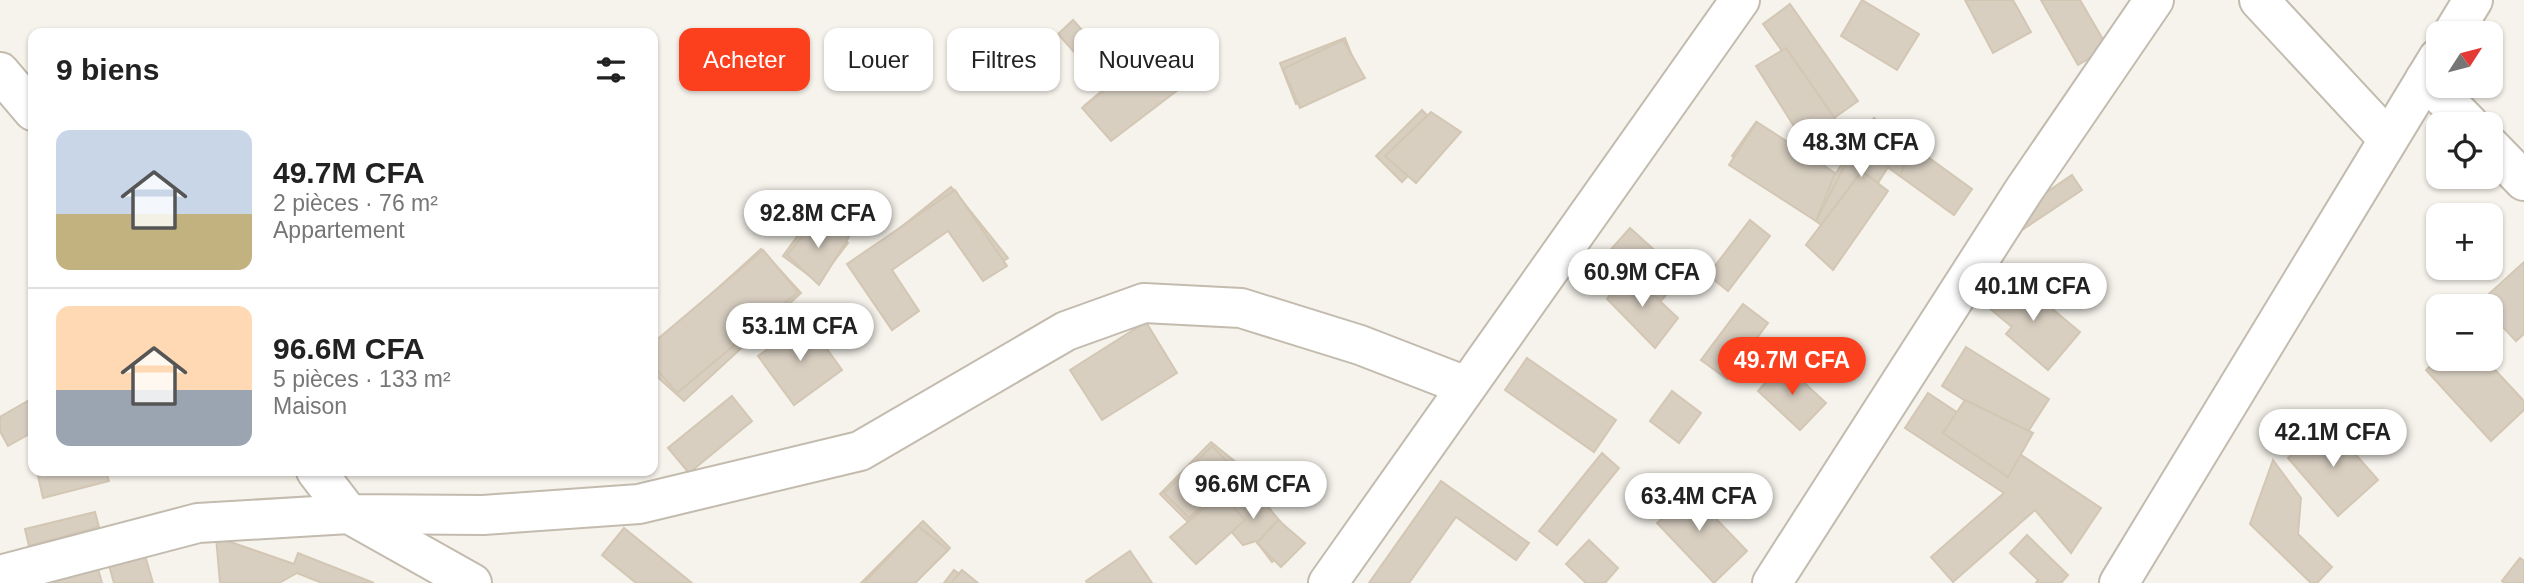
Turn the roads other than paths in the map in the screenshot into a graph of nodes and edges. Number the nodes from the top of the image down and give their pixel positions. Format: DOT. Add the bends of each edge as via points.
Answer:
graph roads {
  1 [pos="1740,0"];
  2 [pos="2154,0"];
  3 [pos="2259,0"];
  4 [pos="2473,0"];
  5 [pos="2460,21"];
  6 [pos="2426,77"];
  7 [pos="2388,139"];
  8 [pos="2503,159"];
  9 [pos="2524,181"];
  10 [pos="1466,386"];
  11 [pos="320,476"];
  12 [pos="349,514"];
  13 [pos="0,575"];
  14 [pos="472,583"];
  15 [pos="1328,583"];
  16 [pos="1772,583"];
  17 [pos="2119,583"];
  1 -- 10 [label="street"];
  2 -- 16 [label="street" via="2024,190"];
  3 -- 7 [label="street"];
  4 -- 5 [label="street"];
  6 -- 7 [label="street"];
  7 -- 17 [label="street"];
  8 -- 9 [label="street"];
  10 -- 12 [label="street" via="1360,345 1241,308 1144,303 1066,331 860,451 639,504 483,515"];
  10 -- 15 [label="street"];
  11 -- 12 [label="street"];
  12 -- 13 [label="street" via="198,523"];
  12 -- 14 [label="street"];
}
